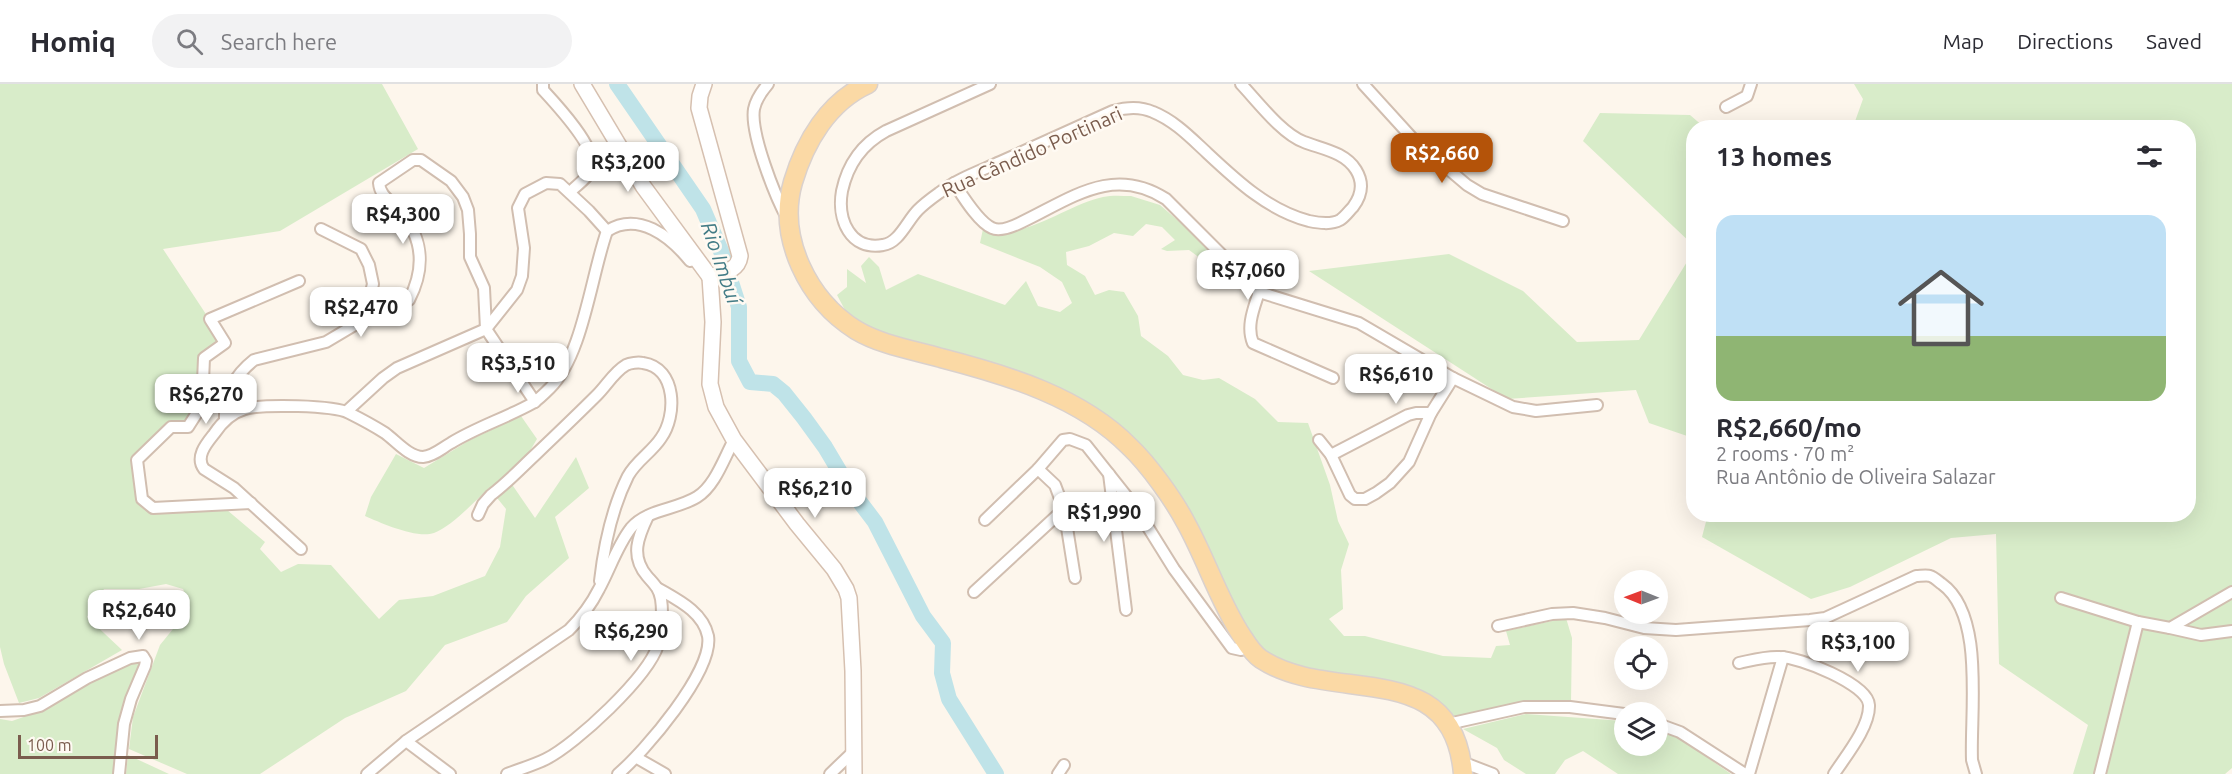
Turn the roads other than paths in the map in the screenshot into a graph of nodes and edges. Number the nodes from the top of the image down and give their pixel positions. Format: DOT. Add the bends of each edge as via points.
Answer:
graph roads {
  1 [pos="543,84"];
  2 [pos="582,84"];
  3 [pos="704,84"];
  4 [pos="768,84"];
  5 [pos="868,84"];
  6 [pos="990,84"];
  7 [pos="1241,84"];
  8 [pos="1364,84"];
  9 [pos="1751,84"];
  10 [pos="1726,107"];
  11 [pos="954,183"];
  12 [pos="570,192"];
  13 [pos="788,218"];
  14 [pos="1563,221"];
  15 [pos="321,229"];
  16 [pos="607,231"];
  17 [pos="721,274"];
  18 [pos="298,281"];
  19 [pos="1259,292"];
  20 [pos="409,300"];
  21 [pos="486,329"];
  22 [pos="1333,378"];
  23 [pos="1454,378"];
  24 [pos="535,402"];
  25 [pos="1597,405"];
  26 [pos="347,411"];
  27 [pos="1431,413"];
  28 [pos="225,419"];
  29 [pos="734,440"];
  30 [pos="1320,440"];
  31 [pos="1331,455"];
  32 [pos="1038,469"];
  33 [pos="1109,471"];
  34 [pos="251,503"];
  35 [pos="1064,509"];
  36 [pos="478,515"];
  37 [pos="648,516"];
  38 [pos="985,520"];
  39 [pos="302,549"];
  40 [pos="1075,578"];
  41 [pos="659,589"];
  42 [pos="599,590"];
  43 [pos="974,592"];
  44 [pos="2232,592"];
  45 [pos="2061,598"];
  46 [pos="1126,610"];
  47 [pos="2138,622"];
  48 [pos="1498,626"];
  49 [pos="2170,628"];
  50 [pos="2232,631"];
  51 [pos="1248,645"];
  52 [pos="1783,657"];
  53 [pos="1739,663"];
  54 [pos="0,711"];
  55 [pos="1614,713"];
  56 [pos="1448,724"];
  57 [pos="1668,728"];
  58 [pos="406,741"];
  59 [pos="854,751"];
  60 [pos="637,758"];
  61 [pos="1462,768"];
  62 [pos="118,774"];
  63 [pos="367,774"];
  64 [pos="450,774"];
  65 [pos="507,774"];
  66 [pos="618,774"];
  67 [pos="665,774"];
  68 [pos="830,774"];
  69 [pos="854,774"];
  70 [pos="1493,774"];
  71 [pos="1747,774"];
  72 [pos="1834,774"];
  73 [pos="1976,774"];
  74 [pos="2100,774"];
  1 -- 12 [label="street" via="543,90 576,129 593,163"];
  2 -- 17 [label="street" via="643,186"];
  3 -- 17 [label="street" via="699,108 740,261"];
  4 -- 13 [label="street" via="754,110 754,126 777,200"];
  5 -- 13 [label="main road" via="838,104 814,133 801,156 788,198"];
  6 -- 11 [label="street, Rua Cândido Portinari" via="874,137 847,171 842,193 843,222 861,244 886,245 918,210"];
  7 -- 11 [label="street, Rua Cândido Portinari" via="1288,132 1302,142 1346,159 1355,169 1362,183 1359,199 1343,219 1318,223 1282,212 1239,181 1183,130 1154,112 1136,107 1113,111"];
  8 -- 14 [label="street" via="1414,140 1467,185 1482,194"];
  9 -- 10 [label="street" via="1747,96"];
  11 -- 19 [label="street" via="981,220 998,229 1013,227 1096,187 1133,184 1149,189 1166,199"];
  12 -- 16 [label="street"];
  12 -- 21 [label="street" via="560,184 546,183 521,199 518,208 524,248 522,276 517,290"];
  13 -- 51 [label="main road" via="795,256 808,280 837,316 857,331 1039,390 1102,424 1131,447 1186,523 1227,613"];
  15 -- 28 [label="street" via="361,249 373,284 365,316 326,342 254,360 244,368 227,395"];
  16 -- 17 [label="street" via="638,223 672,241 704,275"];
  16 -- 24 [label="street" via="566,366 552,387"];
  17 -- 29 [label="street" via="713,322 710,384 716,407"];
  18 -- 34 [label="street" via="210,319 225,343 204,358 202,405 188,427 171,427 137,460 142,499 153,508"];
  19 -- 22 [label="street" via="1250,321 1253,343"];
  19 -- 23 [label="street" via="1359,323"];
  20 -- 21 [label="street" via="420,259 417,240 412,226 382,194 380,183 412,160 426,161 451,181 468,210 470,257 484,288"];
  21 -- 24 [label="street"];
  21 -- 26 [label="street" via="397,368"];
  23 -- 25 [label="street" via="1513,407 1536,411"];
  23 -- 27 [label="street"];
  24 -- 26 [label="street" via="431,456 420,457"];
  26 -- 28 [label="street" via="263,406 244,409"];
  27 -- 31 [label="street" via="1408,415"];
  27 -- 31 [label="street" via="1409,462 1390,483 1365,499 1350,495"];
  28 -- 34 [label="street" via="205,445 201,465"];
  29 -- 37 [label="street" via="710,485 699,496"];
  29 -- 59 [label="street" via="834,568 846,589"];
  30 -- 31 [label="street"];
  32 -- 33 [label="street" via="1063,440 1070,439 1086,445"];
  32 -- 35 [label="street" via="1055,484"];
  32 -- 38 [label="street"];
  33 -- 46 [label="street"];
  33 -- 51 [label="street" via="1216,630 1232,648 1241,650"];
  34 -- 39 [label="street"];
  35 -- 40 [label="street"];
  35 -- 43 [label="street"];
  36 -- 42 [label="street" via="491,495 600,393 618,371 636,363 655,368 670,386 667,428 629,475 608,533"];
  37 -- 41 [label="street" via="636,551 645,574"];
  37 -- 42 [label="street" via="640,519 624,538"];
  41 -- 60 [label="street" via="685,604 700,620 708,636 706,654 701,670 679,704"];
  41 -- 65 [label="street" via="662,602 658,645 629,689 567,746 547,759"];
  42 -- 58 [label="street" via="585,615 563,635"];
  44 -- 49 [label="street"];
  45 -- 47 [label="street"];
  47 -- 49 [label="street"];
  47 -- 74 [label="street"];
  48 -- 73 [label="street" via="1573,613 1644,628 1676,630 1810,620 1826,618 1916,576 1930,576 1948,588 1967,624 1972,659 1972,760"];
  49 -- 50 [label="street" via="2201,635"];
  51 -- 56 [label="main road" via="1258,657 1284,672 1407,694 1430,704"];
  52 -- 53 [label="street"];
  52 -- 71 [label="street"];
  52 -- 72 [label="street" via="1824,669 1866,697 1869,704 1861,732"];
  54 -- 62 [label="street" via="40,706 130,657 143,656 145,666 124,724"];
  55 -- 56 [label="street" via="1524,707"];
  56 -- 61 [label="main road"];
  57 -- 71 [label="street"];
  58 -- 63 [label="street"];
  58 -- 64 [label="street"];
  59 -- 68 [label="street"];
  59 -- 69 [label="street"];
  60 -- 66 [label="street"];
  60 -- 67 [label="street"];
  61 -- 70 [label="street"];
}
